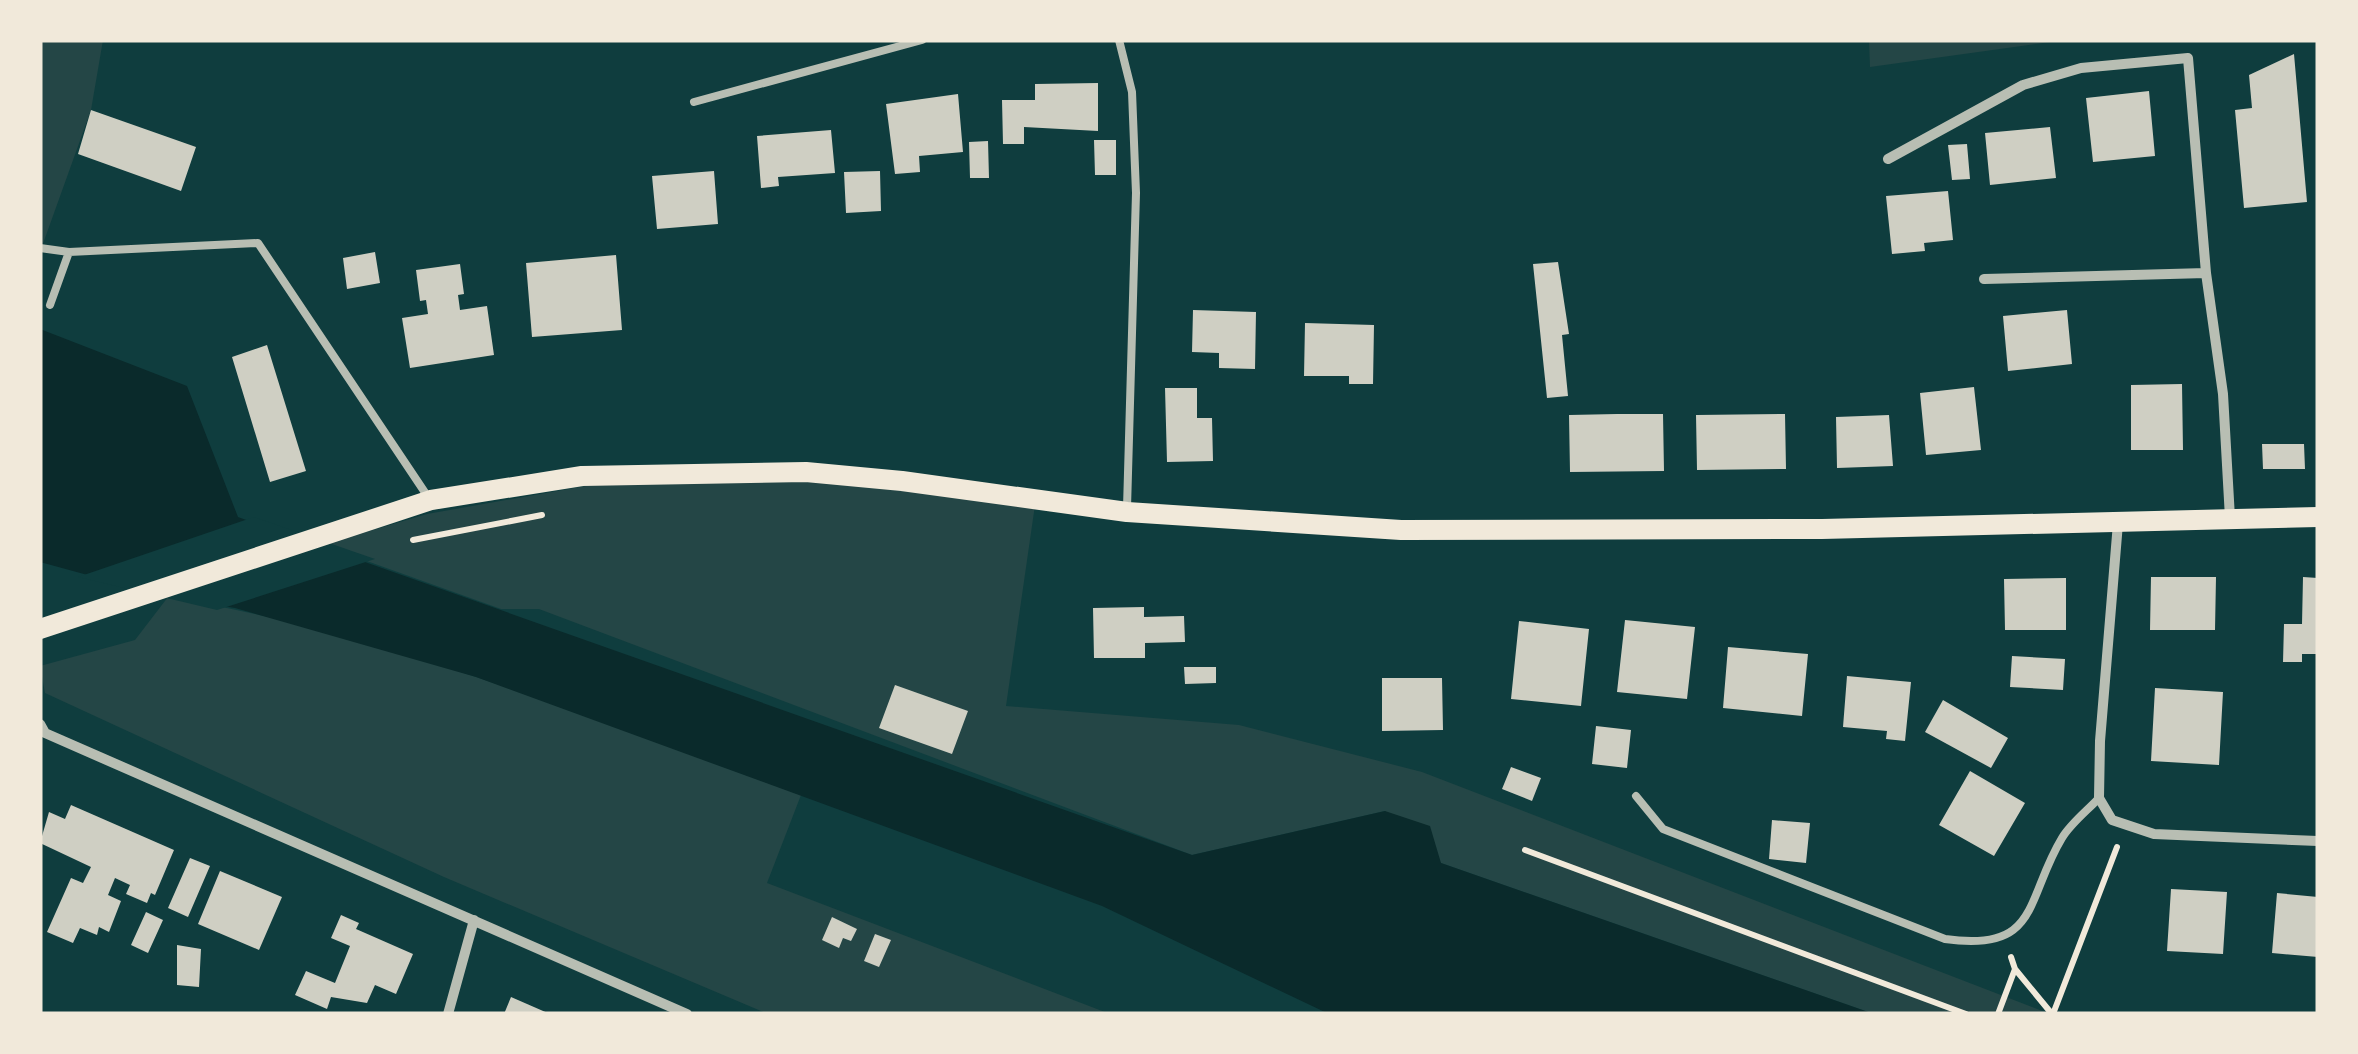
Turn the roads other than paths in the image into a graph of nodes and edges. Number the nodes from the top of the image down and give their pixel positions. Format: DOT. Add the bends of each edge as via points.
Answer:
graph roads {
  1 [pos="922,40"];
  2 [pos="1120,40"];
  3 [pos="694,102"];
  4 [pos="1888,159"];
  5 [pos="40,248"];
  6 [pos="70,252"];
  7 [pos="2206,273"];
  8 [pos="1984,279"];
  9 [pos="50,305"];
  10 [pos="430,500"];
  11 [pos="1127,512"];
  12 [pos="2318,517"];
  13 [pos="2230,518"];
  14 [pos="2118,522"];
  15 [pos="40,629"];
  16 [pos="40,724"];
  17 [pos="1636,796"];
  18 [pos="2099,798"];
  19 [pos="2318,841"];
  20 [pos="474,920"];
  21 [pos="448,1014"];
  22 [pos="687,1014"];
  1 -- 3 [label="lane"];
  2 -- 11 [label="lane" via="1132,92 1136,192"];
  4 -- 7 [label="street" via="2023,85 2080,68 2188,58"];
  5 -- 6 [label="lane"];
  6 -- 9 [label="lane"];
  6 -- 10 [label="lane" via="258,244"];
  7 -- 8 [label="street"];
  7 -- 13 [label="street" via="2223,394"];
  10 -- 11 [label="main road" via="582,476 806,472"];
  10 -- 15 [label="main road"];
  11 -- 14 [label="main road" via="1503,532"];
  12 -- 13 [label="main road"];
  13 -- 14 [label="main road"];
  14 -- 18 [label="street"];
  16 -- 20 [label="street" via="45,733"];
  17 -- 18 [label="lane" via="1663,829 1946,940 1978,944 2008,936 2029,916 2062,836"];
  18 -- 19 [label="street" via="2112,820 2154,834"];
  20 -- 21 [label="street"];
  20 -- 22 [label="street"];
}
